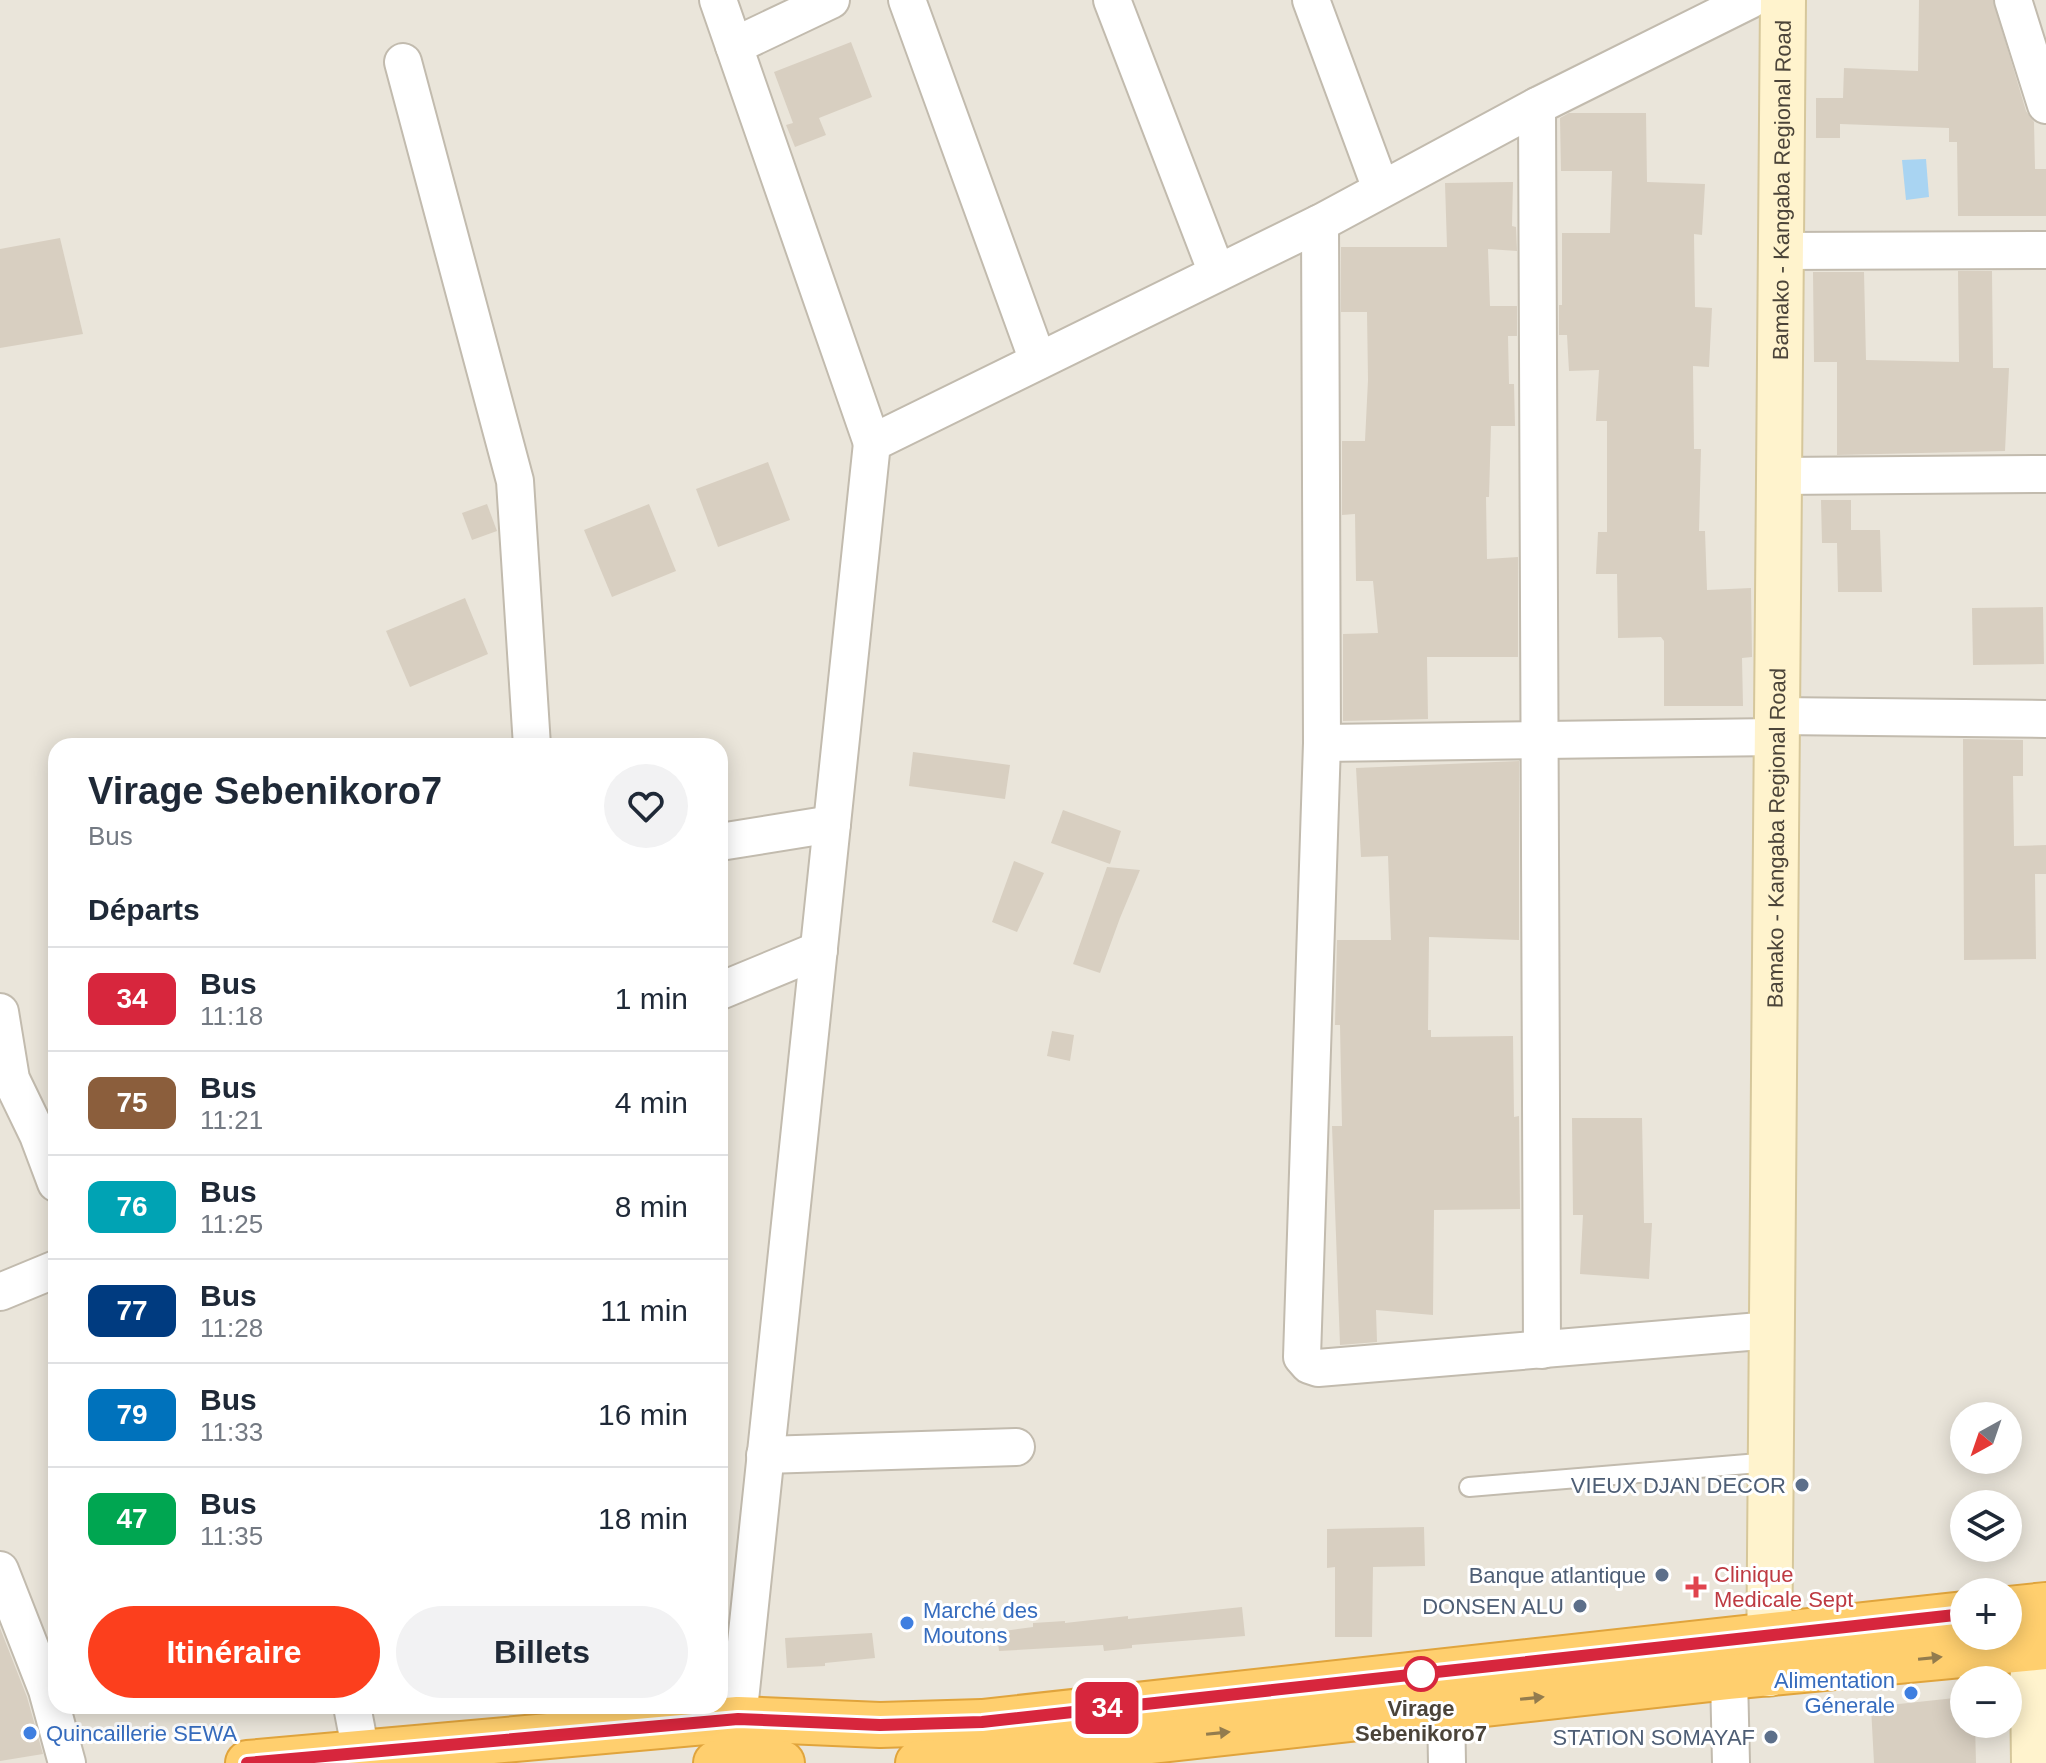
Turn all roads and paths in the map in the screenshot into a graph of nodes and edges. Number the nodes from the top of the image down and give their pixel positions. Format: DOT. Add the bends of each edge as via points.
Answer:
graph roads {
  1 [pos="718,0"];
  2 [pos="831,0"];
  3 [pos="907,0"];
  4 [pos="1112,0"];
  5 [pos="1311,0"];
  6 [pos="1750,0"];
  7 [pos="1783,0"];
  8 [pos="2013,0"];
  9 [pos="734,46"];
  10 [pos="403,62"];
  11 [pos="2046,105"];
  12 [pos="1537,106"];
  13 [pos="1381,189"];
  14 [pos="1320,223"];
  15 [pos="2046,250"];
  16 [pos="1779,251"];
  17 [pos="1217,273"];
  18 [pos="1038,361"];
  19 [pos="872,443"];
  20 [pos="2046,474"];
  21 [pos="1778,476"];
  22 [pos="2046,719"];
  23 [pos="1776,727"];
  24 [pos="531,738"];
  25 [pos="1539,740"];
  26 [pos="1322,743"];
  27 [pos="832,824"];
  28 [pos="728,841"];
  29 [pos="819,950"];
  30 [pos="728,988"];
  31 [pos="0,1012"];
  32 [pos="48,1162"];
  33 [pos="48,1272"];
  34 [pos="0,1292"];
  35 [pos="1772,1330"];
  36 [pos="1542,1350"];
  37 [pos="1016,1447"];
  38 [pos="765,1455"];
  39 [pos="1771,1462"];
  40 [pos="1469,1487"];
  41 [pos="0,1570"];
  42 [pos="1950,1617"];
  43 [pos="2033,1623"];
  44 [pos="1756,1662"];
  45 [pos="48,1694"];
  46 [pos="1446,1707"];
  47 [pos="54,1714"];
  48 [pos="354,1714"];
  49 [pos="738,1719"];
  50 [pos="1153,1735"];
  51 [pos="361,1753"];
  52 [pos="67,1763"];
  53 [pos="248,1763"];
  54 [pos="726,1763"];
  55 [pos="782,1763"];
  56 [pos="918,1763"];
  57 [pos="1447,1763"];
  58 [pos="1731,1763"];
  59 [pos="2034,1763"];
  1 -- 9 [label="street"];
  2 -- 9 [label="street"];
  3 -- 18 [label="street"];
  4 -- 17 [label="street"];
  5 -- 13 [label="street"];
  6 -- 12 [label="street"];
  7 -- 16 [label="street, Bamako - Kangaba Regional Road"];
  8 -- 11 [label="street"];
  9 -- 19 [label="street"];
  10 -- 24 [label="street" via="515,481"];
  12 -- 13 [label="street"];
  12 -- 25 [label="street"];
  13 -- 14 [label="street"];
  14 -- 17 [label="street"];
  14 -- 26 [label="street"];
  15 -- 16 [label="street"];
  16 -- 21 [label="street, Bamako - Kangaba Regional Road"];
  17 -- 18 [label="street"];
  18 -- 19 [label="street"];
  19 -- 27 [label="street"];
  20 -- 21 [label="street"];
  21 -- 23 [label="street, Bamako - Kangaba Regional Road"];
  22 -- 23 [label="street"];
  23 -- 25 [label="street"];
  23 -- 35 [label="street, Bamako - Kangaba Regional Road"];
  25 -- 26 [label="street"];
  25 -- 36 [label="street"];
  26 -- 36 [label="street" via="1302,1357 1318,1368"];
  27 -- 28 [label="street"];
  27 -- 29 [label="street"];
  29 -- 30 [label="street"];
  29 -- 38 [label="street"];
  31 -- 32 [label="street" via="11,1079"];
  33 -- 34 [label="street"];
  35 -- 36 [label="street"];
  35 -- 39 [label="street, Bamako - Kangaba Regional Road"];
  37 -- 38 [label="street"];
  38 -- 49 [label="street"];
  39 -- 40 [label="lane"];
  39 -- 44 [label="street, Bamako - Kangaba Regional Road"];
  41 -- 45 [label="street"];
  42 -- 44 [label="highway"];
  44 -- 43 [label="highway, one-way"];
  43 -- 59 [label="street"];
  46 -- 44 [label="highway, one-way"];
  44 -- 50 [label="highway"];
  44 -- 58 [label="street"];
  50 -- 46 [label="highway, one-way"];
  46 -- 57 [label="street"];
  47 -- 52 [label="street"];
  48 -- 51 [label="street"];
  49 -- 50 [label="highway" via="880,1725 982,1722"];
  49 -- 51 [label="highway"];
  50 -- 56 [label="highway" via="979,1760"];
  51 -- 53 [label="highway"];
  54 -- 55 [label="highway"];
}
